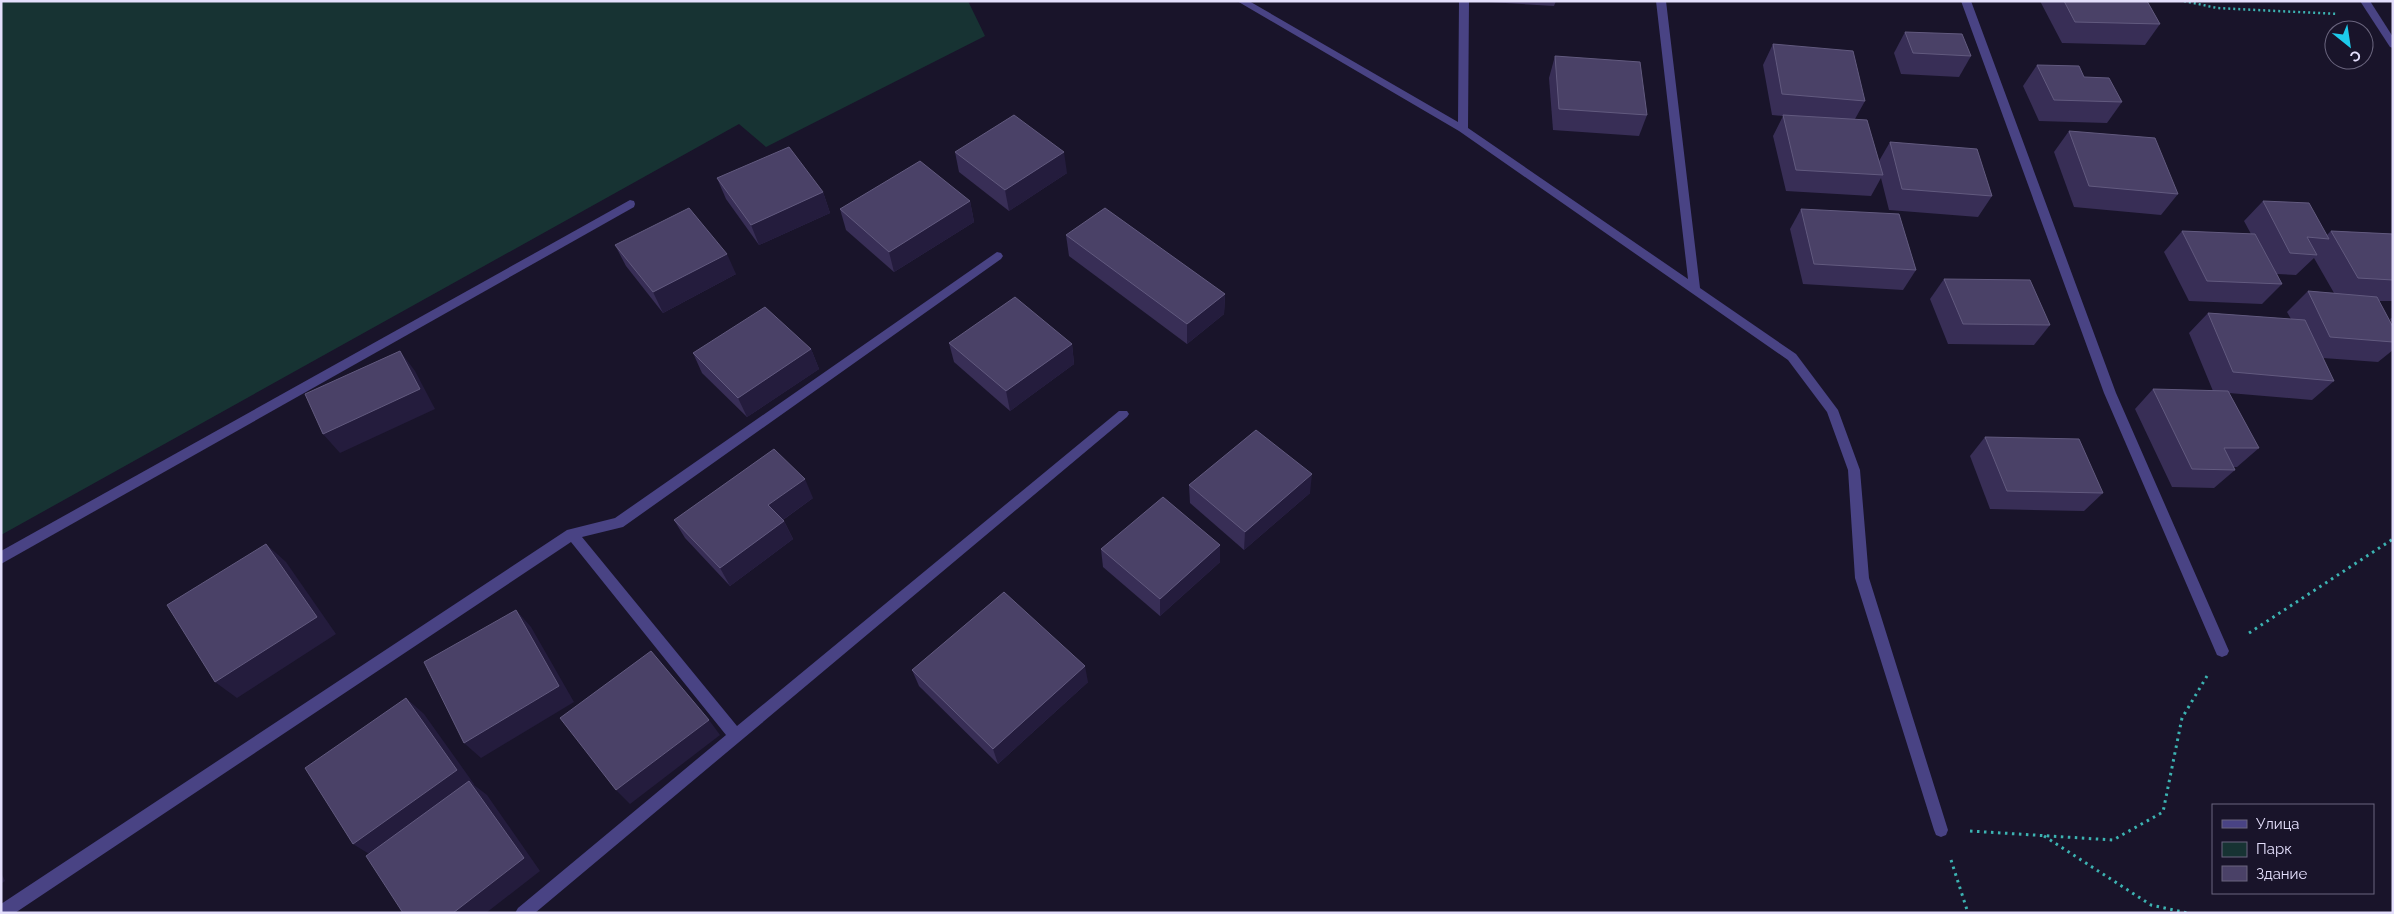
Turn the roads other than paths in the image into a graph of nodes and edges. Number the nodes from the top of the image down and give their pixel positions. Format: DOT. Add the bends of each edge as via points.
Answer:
graph roads {
  1 [pos="1242,1"];
  2 [pos="1464,1"];
  3 [pos="1661,1"];
  4 [pos="1966,1"];
  5 [pos="2365,1"];
  6 [pos="2393,45"];
  7 [pos="1463,129"];
  8 [pos="630,204"];
  9 [pos="997,256"];
  10 [pos="1695,290"];
  11 [pos="1124,414"];
  12 [pos="572,534"];
  13 [pos="1,558"];
  14 [pos="2222,651"];
  15 [pos="736,736"];
  16 [pos="1941,830"];
  17 [pos="1,912"];
  18 [pos="522,913"];
  1 -- 7 [label="street"];
  2 -- 7 [label="street"];
  3 -- 10 [label="street"];
  4 -- 14 [label="street" via="2110,393"];
  5 -- 6 [label="street"];
  7 -- 10 [label="street"];
  8 -- 13 [label="street"];
  9 -- 12 [label="street" via="618,523"];
  10 -- 16 [label="street" via="1792,357 1832,410 1854,470 1862,578"];
  11 -- 15 [label="street"];
  12 -- 15 [label="street"];
  12 -- 17 [label="street"];
  15 -- 18 [label="street"];
}
